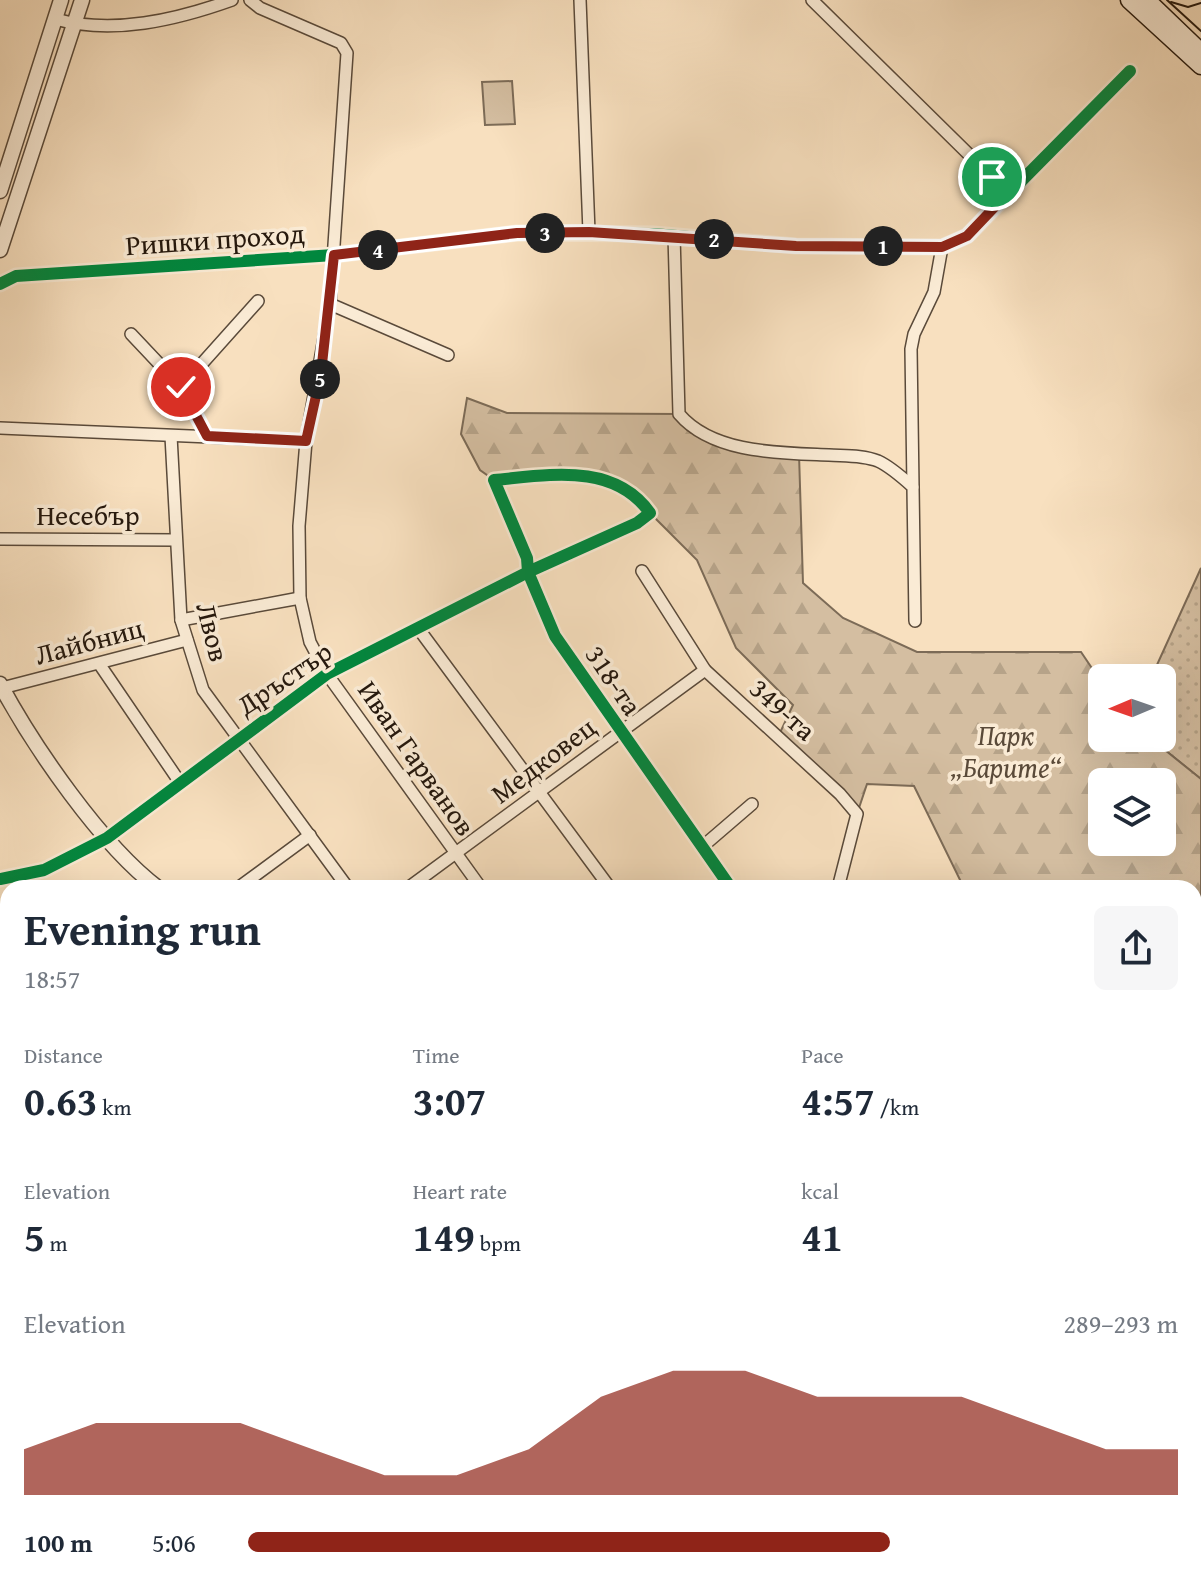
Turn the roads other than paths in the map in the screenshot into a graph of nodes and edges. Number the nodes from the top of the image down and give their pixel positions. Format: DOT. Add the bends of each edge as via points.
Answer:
graph roads {
  1 [pos="61,0"];
  2 [pos="82,0"];
  3 [pos="232,0"];
  4 [pos="250,0"];
  5 [pos="580,0"];
  6 [pos="812,0"];
  7 [pos="1129,0"];
  8 [pos="1147,0"];
  9 [pos="55,19"];
  10 [pos="74,24"];
  11 [pos="1201,51"];
  12 [pos="1201,66"];
  13 [pos="1130,71"];
  14 [pos="0,191"];
  15 [pos="1008,193"];
  16 [pos="589,232"];
  17 [pos="674,235"];
  18 [pos="942,247"];
  19 [pos="0,250"];
  20 [pos="334,255"];
  21 [pos="0,284"];
  22 [pos="258,301"];
  23 [pos="330,304"];
  24 [pos="131,334"];
  25 [pos="448,355"];
  26 [pos="181,387"];
  27 [pos="0,428"];
  28 [pos="171,436"];
  29 [pos="207,436"];
  30 [pos="306,441"];
  31 [pos="494,480"];
  32 [pos="913,487"];
  33 [pos="0,539"];
  34 [pos="176,540"];
  35 [pos="642,571"];
  36 [pos="528,572"];
  37 [pos="300,598"];
  38 [pos="181,620"];
  39 [pos="915,621"];
  40 [pos="418,628"];
  41 [pos="187,640"];
  42 [pos="100,665"];
  43 [pos="705,670"];
  44 [pos="327,674"];
  45 [pos="1,686"];
  46 [pos="620,733"];
  47 [pos="238,737"];
  48 [pos="181,784"];
  49 [pos="539,793"];
  50 [pos="752,804"];
  51 [pos="310,835"];
  52 [pos="107,838"];
  53 [pos="702,847"];
  54 [pos="456,855"];
  55 [pos="0,879"];
  56 [pos="150,880"];
  57 [pos="249,880"];
  58 [pos="342,880"];
  59 [pos="420,880"];
  60 [pos="475,880"];
  61 [pos="604,880"];
  62 [pos="725,880"];
  63 [pos="840,880"];
  1 -- 9 [label="street"];
  2 -- 10 [label="street"];
  3 -- 10 [label="street" via="190,15 101,28"];
  4 -- 20 [label="street, Иван Гарванов" via="346,49"];
  5 -- 16 [label="street"];
  6 -- 15 [label="street"];
  7 -- 12 [label="main road"];
  8 -- 11 [label="main road"];
  9 -- 10 [label="street"];
  9 -- 14 [label="street"];
  10 -- 19 [label="street"];
  13 -- 15 [label="street"];
  15 -- 18 [label="street" via="967,236"];
  16 -- 17 [label="street, Ришки проход"];
  16 -- 20 [label="street, Ришки проход" via="517,233"];
  17 -- 18 [label="street, Ришки проход" via="796,246"];
  17 -- 32 [label="street" via="679,414 690,427 765,452 878,461"];
  18 -- 32 [label="street" via="934,292 911,349"];
  20 -- 21 [label="street, Ришки проход" via="16,276"];
  20 -- 23 [label="street, Иван Гарванов"];
  22 -- 26 [label="street"];
  23 -- 25 [label="street"];
  23 -- 30 [label="street, Иван Гарванов"];
  24 -- 26 [label="street"];
  26 -- 29 [label="street"];
  27 -- 28 [label="street"];
  28 -- 29 [label="street"];
  28 -- 34 [label="street, Лвов"];
  29 -- 30 [label="street"];
  30 -- 37 [label="street, Иван Гарванов"];
  31 -- 36 [label="street, 318-та"];
  31 -- 36 [label="street, Дръстър" via="580,473 636,494 650,513"];
  32 -- 39 [label="street"];
  33 -- 34 [label="street, Несебър"];
  34 -- 38 [label="street, Лвов"];
  35 -- 43 [label="street, 349-та"];
  36 -- 40 [label="street, Дръстър"];
  36 -- 46 [label="street, 318-та" via="555,636"];
  37 -- 38 [label="street, Лайбниц"];
  37 -- 44 [label="street, Иван Гарванов" via="310,642"];
  38 -- 41 [label="street, Лвов"];
  40 -- 44 [label="street, Дръстър"];
  40 -- 49 [label="street"];
  41 -- 42 [label="street, Лайбниц"];
  41 -- 47 [label="street, Лвов" via="203,690"];
  42 -- 45 [label="street, Лайбниц"];
  42 -- 48 [label="street"];
  43 -- 46 [label="street, Медковец"];
  43 -- 63 [label="street, 349-та" via="857,814"];
  44 -- 47 [label="street, Дръстър"];
  44 -- 54 [label="street, Иван Гарванов"];
  45 -- 52 [label="street"];
  46 -- 49 [label="street, Медковец"];
  46 -- 53 [label="street, 318-та"];
  47 -- 48 [label="street, Дръстър"];
  47 -- 51 [label="street, Лвов"];
  48 -- 52 [label="street, Дръстър"];
  49 -- 54 [label="street, Медковец"];
  49 -- 61 [label="street"];
  50 -- 53 [label="street"];
  51 -- 57 [label="street"];
  51 -- 58 [label="street, Лвов"];
  52 -- 55 [label="street, Дръстър" via="44,870"];
  52 -- 56 [label="street"];
  53 -- 62 [label="street, 318-та"];
  54 -- 59 [label="street, Медковец"];
  54 -- 60 [label="street, Иван Гарванов"];
}
